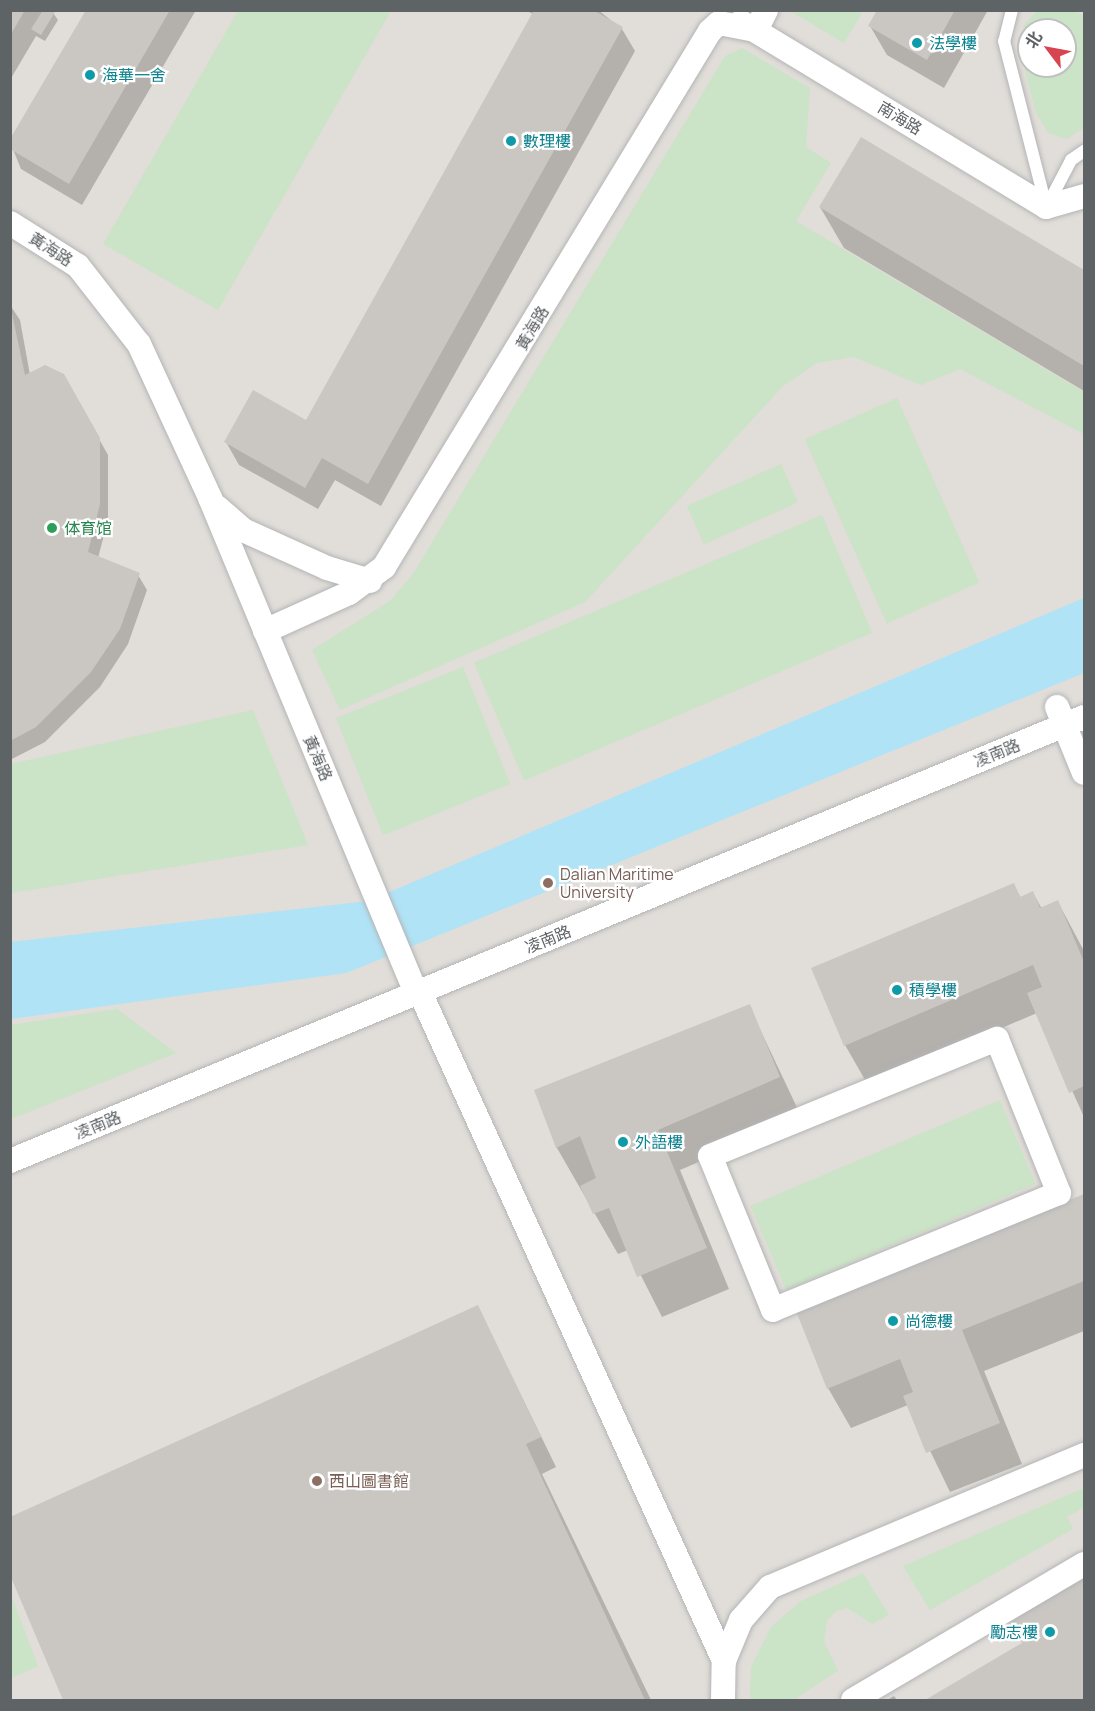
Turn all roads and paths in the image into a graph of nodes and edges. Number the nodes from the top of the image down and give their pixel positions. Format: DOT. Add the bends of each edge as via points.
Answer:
graph roads {
  1 [pos="719,10"];
  2 [pos="1012,10"];
  3 [pos="761,20"];
  4 [pos="1084,151"];
  5 [pos="1084,196"];
  6 [pos="1046,207"];
  7 [pos="10,223"];
  8 [pos="210,498"];
  9 [pos="370,581"];
  10 [pos="265,631"];
  11 [pos="1068,716"];
  12 [pos="1084,773"];
  13 [pos="418,992"];
  14 [pos="710,1156"];
  15 [pos="10,1161"];
  16 [pos="1084,1455"];
  17 [pos="1084,1564"];
  18 [pos="724,1661"];
  19 [pos="723,1701"];
  20 [pos="853,1701"];
  1 -- 3 [label="street, 南海路"];
  2 -- 6 [label="lane" via="1004,41"];
  3 -- 6 [label="street, 南海路"];
  3 -- 9 [label="street, 黃海路" via="719,23 710,31 397,551"];
  4 -- 6 [label="lane" via="1071,160"];
  5 -- 6 [label="street"];
  7 -- 8 [label="street, 黃海路" via="78,266 139,344"];
  8 -- 9 [label="street" via="243,530 327,568"];
  8 -- 10 [label="street, 黃海路"];
  9 -- 10 [label="street, 黃海路"];
  10 -- 13 [label="street, 黃海路"];
  11 -- 12 [label="street"];
  11 -- 13 [label="street, 凌南路"];
  13 -- 15 [label="street, 凌南路"];
  13 -- 18 [label="street"];
  14 -- 14 [label="street" via="997,1039 1059,1193 773,1310"];
  16 -- 18 [label="street" via="770,1587 741,1620"];
  17 -- 20 [label="street"];
  18 -- 19 [label="street"];
}
